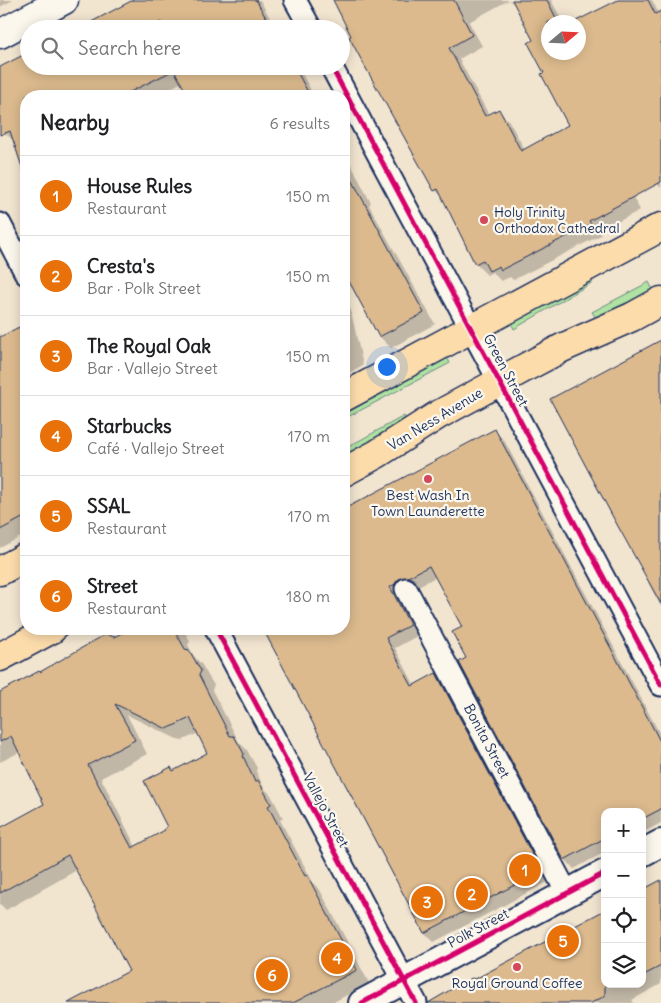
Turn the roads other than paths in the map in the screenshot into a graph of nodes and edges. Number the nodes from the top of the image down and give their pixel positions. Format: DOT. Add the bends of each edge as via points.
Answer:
graph roads {
  1 [pos="64,0"];
  2 [pos="295,0"];
  3 [pos="26,20"];
  4 [pos="306,20"];
  5 [pos="20,23"];
  6 [pos="0,34"];
  7 [pos="336,75"];
  8 [pos="344,90"];
  9 [pos="350,102"];
  10 [pos="0,224"];
  11 [pos="661,227"];
  12 [pos="20,262"];
  13 [pos="661,301"];
  14 [pos="471,328"];
  15 [pos="500,382"];
  16 [pos="350,394"];
  17 [pos="350,469"];
  18 [pos="20,560"];
  19 [pos="0,571"];
  20 [pos="406,590"];
  21 [pos="41,635"];
  22 [pos="219,635"];
  23 [pos="0,657"];
  24 [pos="661,685"];
  25 [pos="661,843"];
  26 [pos="646,851"];
  27 [pos="601,875"];
  28 [pos="567,893"];
  29 [pos="404,980"];
  30 [pos="362,1003"];
  31 [pos="416,1003"];
  1 -- 3 [label="main road"];
  2 -- 4 [label="street"];
  5 -- 6 [label="main road"];
  7 -- 8 [label="street, Green Street"];
  9 -- 14 [label="street, Green Street"];
  10 -- 12 [label="street"];
  11 -- 14 [label="highway"];
  13 -- 15 [label="highway, Van Ness Avenue" via="562,348"];
  14 -- 15 [label="street, Green Street"];
  14 -- 16 [label="highway"];
  15 -- 17 [label="highway, Van Ness Avenue" via="438,414"];
  15 -- 24 [label="street, Green Street"];
  18 -- 19 [label="highway"];
  20 -- 28 [label="street, Bonita Street"];
  21 -- 23 [label="highway"];
  22 -- 29 [label="street, Vallejo Street"];
  25 -- 26 [label="street"];
  27 -- 28 [label="street, Polk Street"];
  28 -- 29 [label="street, Polk Street"];
  29 -- 30 [label="street, Polk Street"];
  29 -- 31 [label="street, Vallejo Street"];
}
